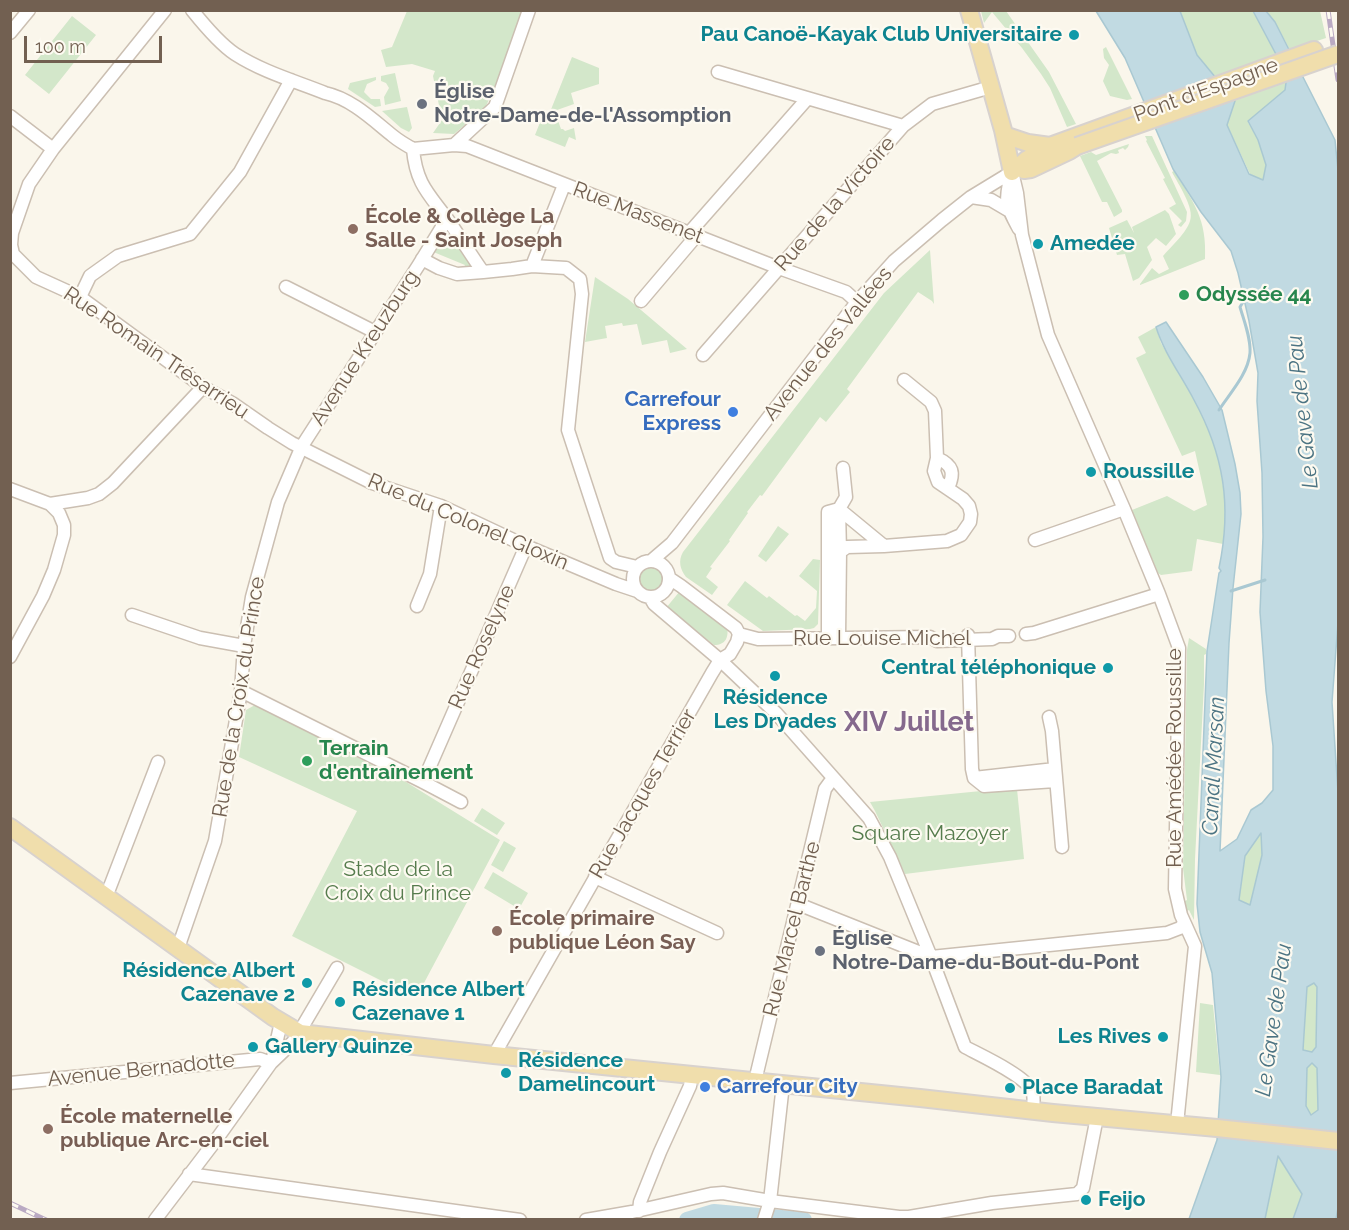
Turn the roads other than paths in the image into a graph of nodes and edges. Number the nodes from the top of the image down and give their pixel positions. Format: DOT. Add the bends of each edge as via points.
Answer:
graph roads {
  1 [pos="29,10"];
  2 [pos="165,10"];
  3 [pos="192,10"];
  4 [pos="529,10"];
  5 [pos="969,10"];
  6 [pos="10,33"];
  7 [pos="1338,42"];
  8 [pos="1338,54"];
  9 [pos="718,72"];
  10 [pos="291,80"];
  11 [pos="991,87"];
  12 [pos="807,99"];
  13 [pos="10,116"];
  14 [pos="903,126"];
  15 [pos="1004,135"];
  16 [pos="1075,142"];
  17 [pos="454,145"];
  18 [pos="1050,146"];
  19 [pos="53,149"];
  20 [pos="413,149"];
  21 [pos="1012,172"];
  22 [pos="564,185"];
  23 [pos="970,197"];
  24 [pos="1008,210"];
  25 [pos="447,219"];
  26 [pos="694,233"];
  27 [pos="1022,235"];
  28 [pos="422,259"];
  29 [pos="532,266"];
  30 [pos="779,267"];
  31 [pos="483,272"];
  32 [pos="286,287"];
  33 [pos="80,297"];
  34 [pos="641,302"];
  35 [pos="857,302"];
  36 [pos="375,332"];
  37 [pos="704,355"];
  38 [pos="904,380"];
  39 [pos="203,387"];
  40 [pos="302,446"];
  41 [pos="843,468"];
  42 [pos="10,489"];
  43 [pos="50,504"];
  44 [pos="441,507"];
  45 [pos="839,509"];
  46 [pos="1124,510"];
  47 [pos="1035,540"];
  48 [pos="672,543"];
  49 [pos="526,546"];
  50 [pos="884,546"];
  51 [pos="840,552"];
  52 [pos="651,561"];
  53 [pos="637,567"];
  54 [pos="666,572"];
  55 [pos="637,591"];
  56 [pos="1159,594"];
  57 [pos="650,597"];
  58 [pos="417,606"];
  59 [pos="132,615"];
  60 [pos="1026,634"];
  61 [pos="1003,636"];
  62 [pos="833,637"];
  63 [pos="968,637"];
  64 [pos="738,638"];
  65 [pos="244,646"];
  66 [pos="10,657"];
  67 [pos="720,660"];
  68 [pos="242,691"];
  69 [pos="1049,717"];
  70 [pos="158,762"];
  71 [pos="1055,775"];
  72 [pos="833,778"];
  73 [pos="423,782"];
  74 [pos="460,802"];
  75 [pos="10,827"];
  76 [pos="1062,847"];
  77 [pos="594,877"];
  78 [pos="106,897"];
  79 [pos="798,904"];
  80 [pos="1184,924"];
  81 [pos="717,933"];
  82 [pos="178,948"];
  83 [pos="932,957"];
  84 [pos="337,968"];
  85 [pos="280,1022"];
  86 [pos="300,1033"];
  87 [pos="494,1054"];
  88 [pos="271,1063"];
  89 [pos="692,1075"];
  90 [pos="754,1081"];
  91 [pos="10,1083"];
  92 [pos="783,1084"];
  93 [pos="1033,1110"];
  94 [pos="1097,1117"];
  95 [pos="1177,1125"];
  96 [pos="1338,1141"];
  97 [pos="189,1174"];
  98 [pos="769,1204"];
  99 [pos="639,1211"];
  100 [pos="155,1220"];
  101 [pos="520,1220"];
  102 [pos="586,1220"];
  103 [pos="764,1220"];
  1 -- 6 [label="street"];
  2 -- 19 [label="street"];
  3 -- 10 [label="street" via="233,53"];
  4 -- 17 [label="street" via="495,107"];
  5 -- 11 [label="main road"];
  7 -- 16 [label="main road, Pont d'Espagne"];
  8 -- 16 [label="main road, Pont d'Espagne, bridge"];
  9 -- 12 [label="street"];
  10 -- 20 [label="street" via="334,95"];
  10 -- 33 [label="street" via="240,172 190,234 118,256 90,276"];
  11 -- 14 [label="street, Rue de la Victoire" via="932,104"];
  11 -- 15 [label="main road"];
  12 -- 14 [label="street"];
  12 -- 26 [label="street"];
  13 -- 19 [label="street"];
  14 -- 30 [label="street, Rue de la Victoire"];
  15 -- 18 [label="main road"];
  15 -- 21 [label="main road"];
  16 -- 18 [label="main road, Avenue des Vallées"];
  16 -- 21 [label="main road, Avenue des Vallées" via="1069,151 1031,169"];
  17 -- 20 [label="street, Rue Massenet"];
  17 -- 22 [label="street, Rue Massenet" via="467,146"];
  18 -- 21 [label="main road, Avenue des Vallées"];
  19 -- 33 [label="street, Rue Romain Trésarrieu" via="29,184 10,246 36,277"];
  20 -- 25 [label="street" via="414,166 423,187"];
  21 -- 23 [label="street, Avenue des Vallées"];
  21 -- 24 [label="street" via="1006,194"];
  21 -- 27 [label="street, Rue Amédée Roussille"];
  22 -- 26 [label="street, Rue Massenet"];
  22 -- 29 [label="street"];
  23 -- 24 [label="street" via="991,200"];
  23 -- 35 [label="street, Avenue des Vallées" via="894,261"];
  24 -- 27 [label="street, Rue Amédée Roussille"];
  25 -- 28 [label="street, Avenue Kreuzburg"];
  25 -- 31 [label="street"];
  26 -- 30 [label="street, Rue Massenet"];
  26 -- 34 [label="street"];
  27 -- 46 [label="street, Rue Amédée Roussille" via="1048,334"];
  28 -- 31 [label="street" via="458,274"];
  28 -- 36 [label="street, Avenue Kreuzburg"];
  29 -- 31 [label="street"];
  29 -- 53 [label="street" via="566,268 580,279 582,294 568,430 610,558"];
  30 -- 35 [label="street, Rue Massenet" via="846,292"];
  30 -- 37 [label="street, Rue de la Victoire"];
  32 -- 36 [label="street"];
  33 -- 39 [label="street, Rue Romain Trésarrieu"];
  35 -- 48 [label="street, Avenue des Vallées"];
  36 -- 40 [label="street, Avenue Kreuzburg"];
  38 -- 50 [label="street" via="931,402 935,411 934,471 938,482 963,500 971,514 961,535 947,541"];
  39 -- 40 [label="street, Rue Romain Trésarrieu"];
  39 -- 43 [label="street" via="99,494"];
  40 -- 44 [label="street, Rue du Colonel Gloxin" via="372,483"];
  40 -- 65 [label="street, Rue de la Croix du Prince" via="278,502 252,597"];
  41 -- 45 [label="street" via="846,497"];
  42 -- 43 [label="street"];
  43 -- 66 [label="street" via="59,513 64,536 43,596"];
  44 -- 49 [label="street, Rue du Colonel Gloxin"];
  44 -- 58 [label="street" via="430,574"];
  45 -- 50 [label="street"];
  45 -- 51 [label="street"];
  45 -- 62 [label="street" via="828,512"];
  46 -- 47 [label="street"];
  46 -- 56 [label="street, Rue Amédée Roussille"];
  48 -- 52 [label="street, Avenue des Vallées"];
  48 -- 54 [label="street, Avenue des Vallées"];
  49 -- 55 [label="street, Rue du Colonel Gloxin"];
  49 -- 73 [label="street, Rue Roselyne"];
  50 -- 51 [label="street" via="847,547"];
  51 -- 62 [label="street"];
  52 -- 53 [label="street"];
  52 -- 54 [label="street" via="658,562"];
  53 -- 55 [label="street" via="633,580"];
  54 -- 57 [label="street" via="668,584 661,594"];
  54 -- 64 [label="street" via="736,628"];
  55 -- 57 [label="street"];
  56 -- 60 [label="street"];
  56 -- 80 [label="street, Rue Amédée Roussille" via="1179,648 1175,889"];
  57 -- 67 [label="street"];
  59 -- 65 [label="street" via="200,638"];
  61 -- 63 [label="street, Rue Louise Michel" via="992,633"];
  62 -- 63 [label="street, Rue Louise Michel"];
  62 -- 64 [label="street, Rue Louise Michel"];
  63 -- 71 [label="street" via="974,778"];
  64 -- 67 [label="street" via="730,654"];
  65 -- 68 [label="street, Rue de la Croix du Prince"];
  67 -- 72 [label="street" via="776,713"];
  67 -- 77 [label="street, Rue Jacques Terrier"];
  68 -- 73 [label="street"];
  68 -- 82 [label="street, Rue de la Croix du Prince" via="215,841"];
  69 -- 71 [label="street"];
  70 -- 78 [label="street"];
  71 -- 76 [label="street"];
  72 -- 79 [label="street, Rue Marcel Barthe" via="825,789"];
  72 -- 83 [label="street" via="868,818 890,857"];
  73 -- 74 [label="street"];
  75 -- 78 [label="main road"];
  77 -- 81 [label="street"];
  77 -- 87 [label="street, Rue Jacques Terrier"];
  78 -- 82 [label="main road"];
  79 -- 83 [label="street"];
  79 -- 90 [label="street, Rue Marcel Barthe"];
  80 -- 83 [label="street" via="1167,933"];
  80 -- 95 [label="street, Rue Amédée Roussille" via="1195,946"];
  82 -- 85 [label="main road"];
  83 -- 93 [label="street" via="965,1047 1026,1083 1033,1093"];
  84 -- 86 [label="street"];
  85 -- 86 [label="main road"];
  85 -- 88 [label="street"];
  86 -- 87 [label="main road"];
  86 -- 88 [label="street"];
  87 -- 89 [label="main road"];
  88 -- 91 [label="street, Avenue Bernadotte" via="260,1059"];
  88 -- 97 [label="street"];
  89 -- 90 [label="main road"];
  89 -- 99 [label="street"];
  90 -- 92 [label="main road"];
  92 -- 93 [label="main road"];
  92 -- 98 [label="street"];
  93 -- 94 [label="main road"];
  94 -- 95 [label="main road"];
  94 -- 98 [label="street" via="1083,1188 1077,1194 909,1217"];
  95 -- 96 [label="main road"];
  97 -- 100 [label="street"];
  97 -- 101 [label="street"];
  98 -- 99 [label="street" via="723,1193"];
  98 -- 103 [label="street"];
  99 -- 102 [label="street"];
}
